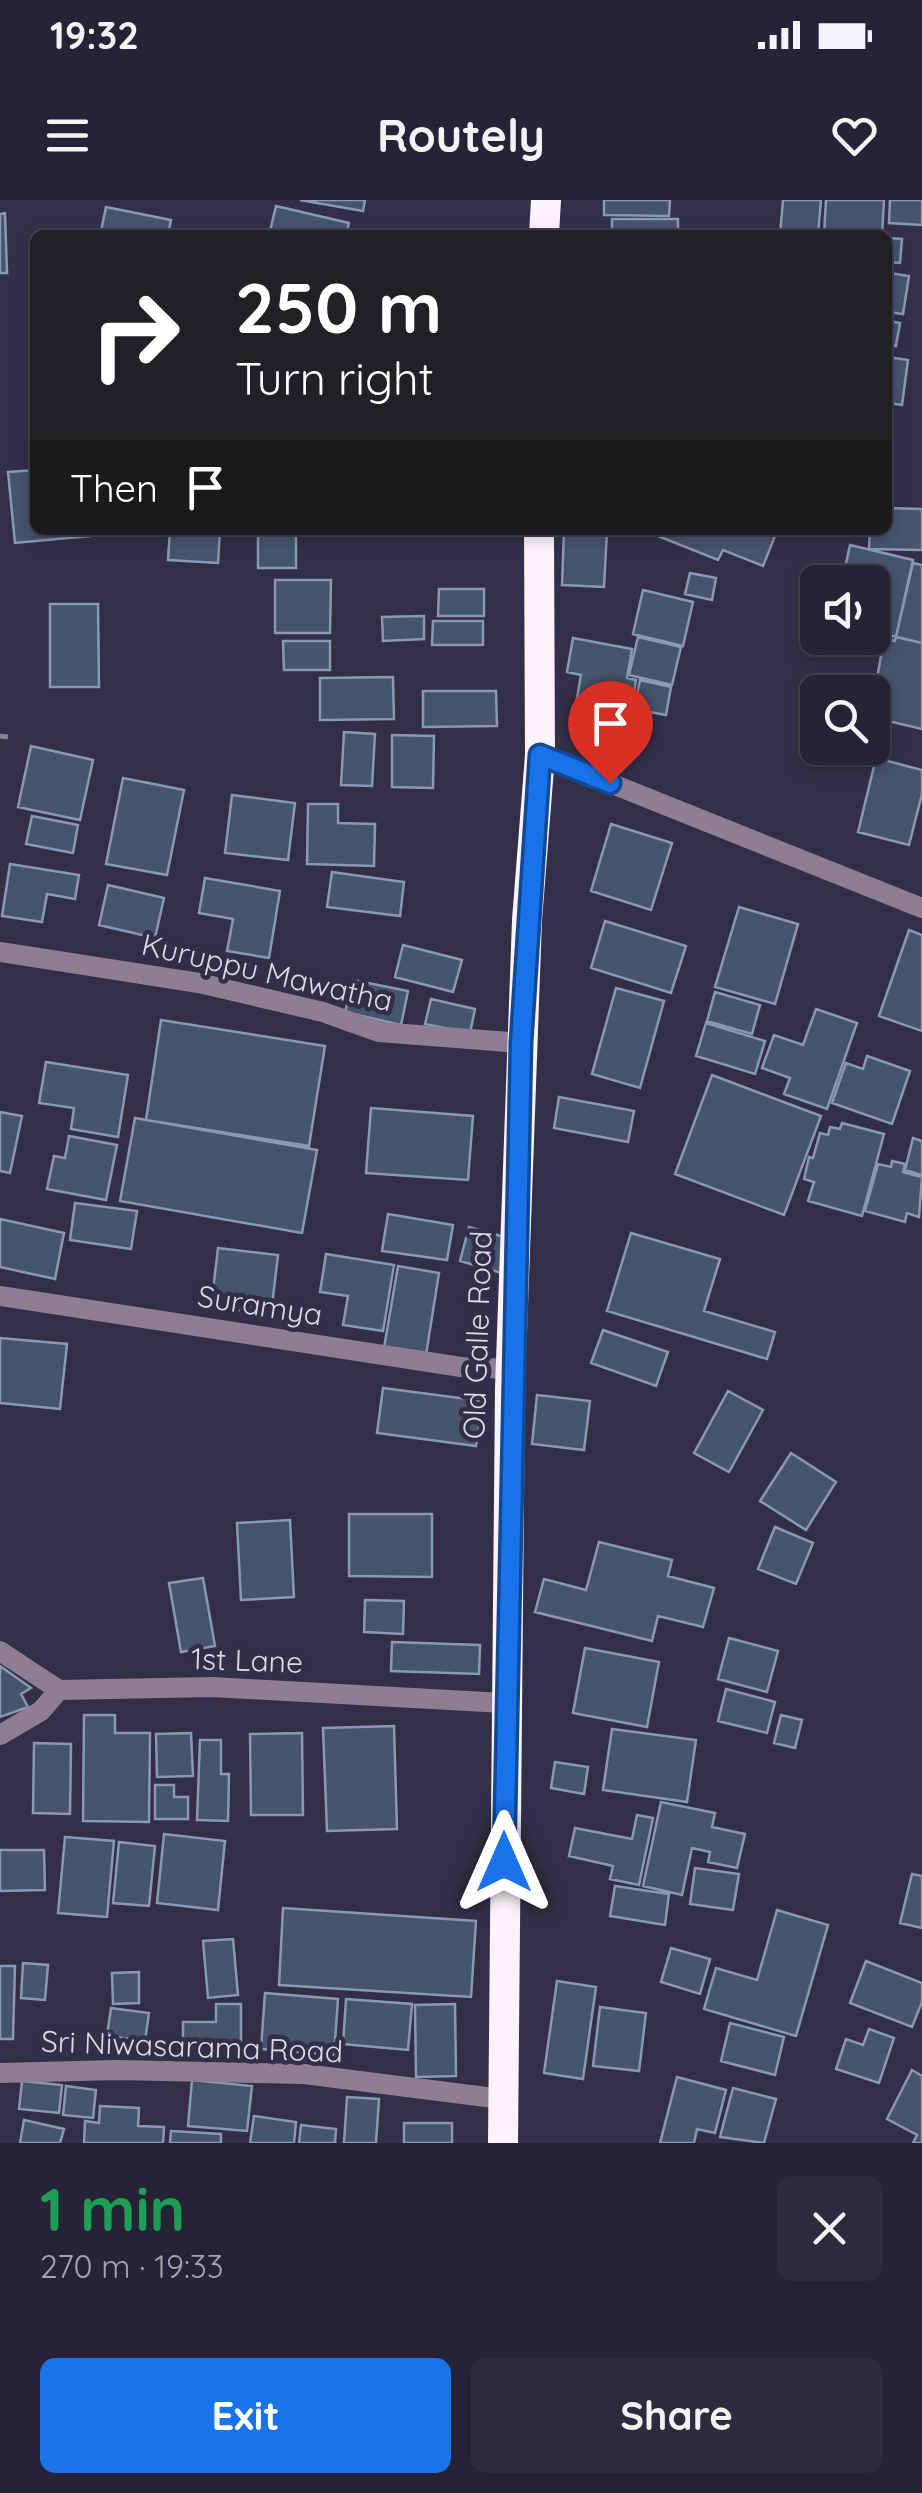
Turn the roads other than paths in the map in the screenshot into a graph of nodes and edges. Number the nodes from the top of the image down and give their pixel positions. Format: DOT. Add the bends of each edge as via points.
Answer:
graph roads {
  1 [pos="546,200"];
  2 [pos="544,230"];
  3 [pos="539,535"];
  4 [pos="540,755"];
  5 [pos="922,908"];
  6 [pos="0,952"];
  7 [pos="521,1042"];
  8 [pos="0,1296"];
  9 [pos="512,1370"];
  10 [pos="0,1651"];
  11 [pos="60,1690"];
  12 [pos="504,1703"];
  13 [pos="0,1735"];
  14 [pos="0,2073"];
  15 [pos="502,2099"];
  16 [pos="503,2143"];
  1 -- 2 [label="highway"];
  3 -- 4 [label="highway, Old Galle Road"];
  4 -- 5 [label="street"];
  4 -- 7 [label="highway, Old Galle Road"];
  6 -- 7 [label="street, Kuruppu Mawatha" via="199,983 378,1032"];
  7 -- 9 [label="highway, Old Galle Road"];
  8 -- 9 [label="street, Suramya" via="462,1368"];
  9 -- 12 [label="highway, Old Galle Road"];
  10 -- 11 [label="street"];
  11 -- 12 [label="street, 1st Lane" via="212,1687"];
  11 -- 13 [label="street" via="41,1711"];
  12 -- 15 [label="highway, Old Galle Road"];
  14 -- 15 [label="street, Sri Niwasarama Road" via="304,2074"];
  15 -- 16 [label="highway, Old Galle Road"];
}
